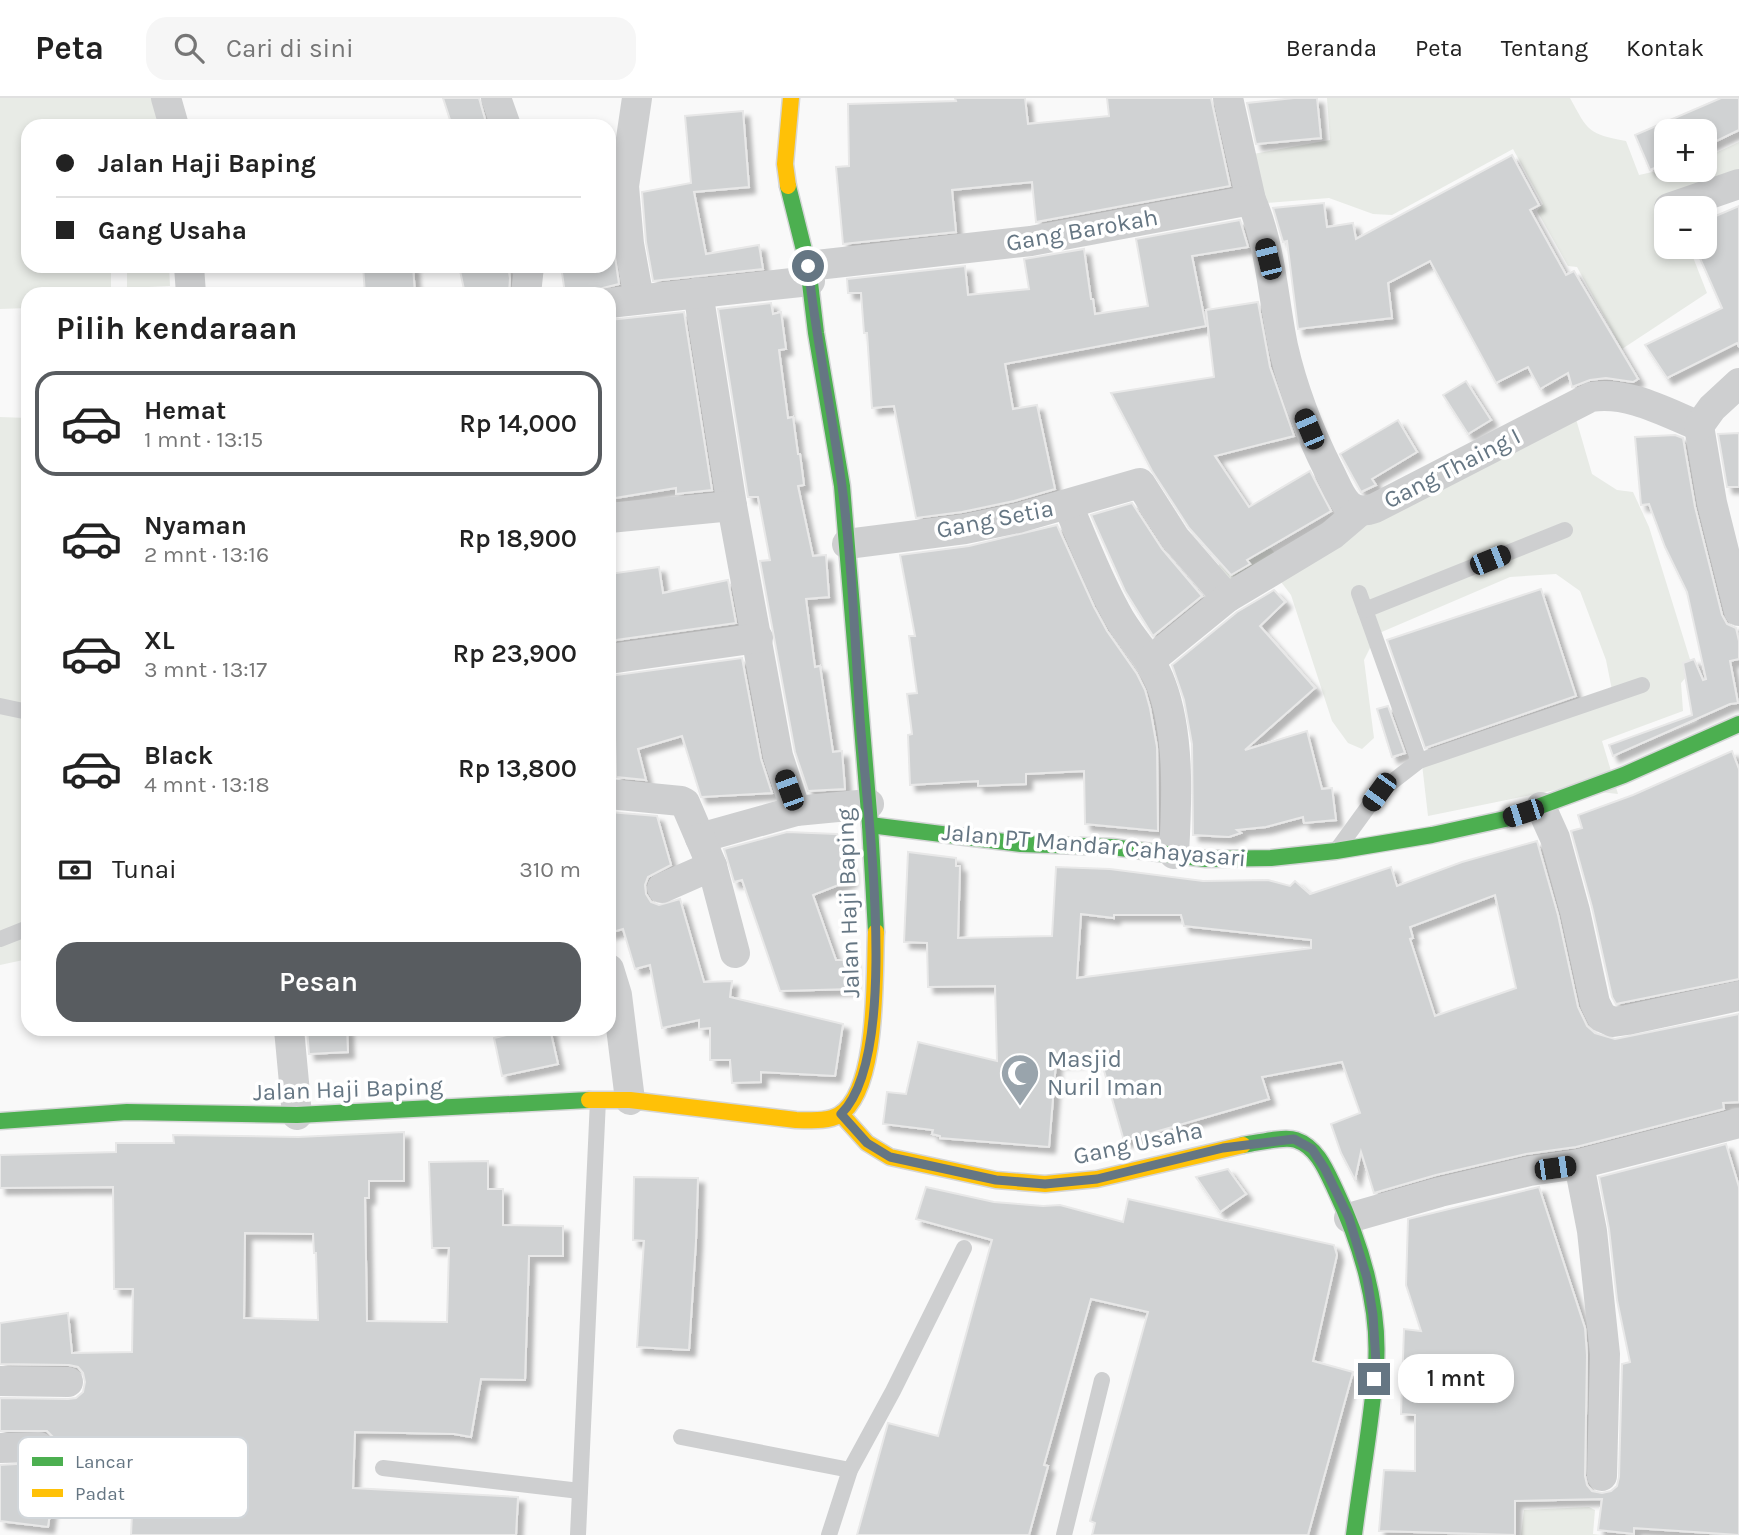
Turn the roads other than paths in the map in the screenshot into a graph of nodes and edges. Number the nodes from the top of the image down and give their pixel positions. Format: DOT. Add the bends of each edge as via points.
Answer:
graph roads {
  1 [pos="166,98"];
  2 [pos="496,98"];
  3 [pos="637,98"];
  4 [pos="792,98"];
  5 [pos="1228,98"];
  6 [pos="172,119"];
  7 [pos="504,119"];
  8 [pos="1739,184"];
  9 [pos="1703,196"];
  10 [pos="1251,200"];
  11 [pos="809,274"];
  12 [pos="698,292"];
  13 [pos="639,299"];
  14 [pos="616,302"];
  15 [pos="1739,383"];
  16 [pos="1699,426"];
  17 [pos="1726,500"];
  18 [pos="1068,505"];
  19 [pos="732,506"];
  20 [pos="1359,512"];
  21 [pos="616,517"];
  22 [pos="1566,530"];
  23 [pos="848,544"];
  24 [pos="1359,593"];
  25 [pos="1227,598"];
  26 [pos="1365,610"];
  27 [pos="1739,611"];
  28 [pos="758,638"];
  29 [pos="616,658"];
  30 [pos="1151,660"];
  31 [pos="1642,685"];
  32 [pos="0,706"];
  33 [pos="21,710"];
  34 [pos="1739,724"];
  35 [pos="1419,761"];
  36 [pos="616,795"];
  37 [pos="1541,807"];
  38 [pos="796,811"];
  39 [pos="869,815"];
  40 [pos="700,838"];
  41 [pos="1336,851"];
  42 [pos="1174,854"];
  43 [pos="712,866"];
  44 [pos="662,888"];
  45 [pos="21,931"];
  46 [pos="0,939"];
  47 [pos="734,953"];
  48 [pos="616,992"];
  49 [pos="1739,996"];
  50 [pos="290,1036"];
  51 [pos="598,1100"];
  52 [pos="630,1100"];
  53 [pos="841,1114"];
  54 [pos="297,1115"];
  55 [pos="0,1121"];
  56 [pos="1739,1123"];
  57 [pos="1579,1164"];
  58 [pos="1349,1218"];
  59 [pos="964,1248"];
  60 [pos="0,1381"];
  61 [pos="1102,1381"];
  62 [pos="68,1382"];
  63 [pos="681,1437"];
  64 [pos="0,1448"];
  65 [pos="18,1448"];
  66 [pos="383,1468"];
  67 [pos="850,1470"];
  68 [pos="1602,1476"];
  69 [pos="580,1490"];
  70 [pos="578,1535"];
  71 [pos="829,1535"];
  72 [pos="1064,1535"];
  73 [pos="1354,1535"];
  1 -- 6 [label="street"];
  2 -- 7 [label="street"];
  3 -- 13 [label="street" via="624,186"];
  4 -- 11 [label="street, Jalan Haji Baping" via="785,164"];
  5 -- 10 [label="street"];
  8 -- 9 [label="street"];
  10 -- 11 [label="street, Gang Barokah" via="1031,241"];
  10 -- 20 [label="street, Gang Thaing I" via="1300,406 1344,500"];
  11 -- 12 [label="street, Gang Barokah"];
  11 -- 23 [label="street, Jalan Haji Baping"];
  12 -- 13 [label="street, Gang Barokah"];
  12 -- 19 [label="street"];
  13 -- 14 [label="street, Gang Barokah"];
  15 -- 16 [label="street"];
  16 -- 17 [label="street"];
  16 -- 20 [label="street, Gang Thaing I" via="1611,394 1591,397 1375,508"];
  17 -- 27 [label="street"];
  18 -- 23 [label="street, Gang Setia" via="965,529"];
  18 -- 25 [label="street, Gang Setia" via="1140,483 1175,538"];
  18 -- 30 [label="street" via="1116,614"];
  19 -- 21 [label="street"];
  19 -- 28 [label="street"];
  20 -- 25 [label="street" via="1332,536"];
  22 -- 26 [label="lane"];
  23 -- 39 [label="street, Jalan Haji Baping"];
  24 -- 26 [label="lane"];
  25 -- 30 [label="street"];
  26 -- 35 [label="lane"];
  28 -- 29 [label="street"];
  28 -- 38 [label="street" via="778,756"];
  30 -- 42 [label="street" via="1169,710 1177,791"];
  31 -- 35 [label="lane"];
  32 -- 33 [label="lane"];
  34 -- 37 [label="street, Jalan PT Mandar Cahayasari"];
  35 -- 41 [label="lane" via="1379,792"];
  36 -- 40 [label="street" via="685,803"];
  37 -- 41 [label="street, Jalan PT Mandar Cahayasari" via="1432,835"];
  37 -- 49 [label="street" via="1555,838 1602,1017 1613,1022 1627,1020"];
  38 -- 39 [label="street"];
  38 -- 40 [label="street"];
  39 -- 42 [label="street, Jalan PT Mandar Cahayasari" via="1021,844 1112,846"];
  39 -- 53 [label="street, Jalan Haji Baping" via="876,932 872,1038 860,1084"];
  40 -- 43 [label="street"];
  41 -- 42 [label="street, Jalan PT Mandar Cahayasari" via="1217,859"];
  43 -- 44 [label="street"];
  43 -- 47 [label="street"];
  45 -- 46 [label="lane"];
  48 -- 52 [label="street"];
  50 -- 54 [label="street"];
  51 -- 52 [label="street, Jalan Haji Baping"];
  51 -- 54 [label="street, Jalan Haji Baping"];
  51 -- 69 [label="lane"];
  52 -- 53 [label="street, Jalan Haji Baping" via="796,1120"];
  53 -- 58 [label="street, Gang Usaha" via="867,1143 890,1157 996,1180 1045,1184 1097,1179 1223,1148 1294,1139 1312,1149"];
  54 -- 55 [label="street, Jalan Haji Baping" via="127,1112"];
  56 -- 57 [label="street"];
  57 -- 58 [label="street" via="1440,1192"];
  57 -- 68 [label="street" via="1592,1231 1605,1354"];
  58 -- 73 [label="street, Gang Usaha" via="1367,1278 1376,1363"];
  59 -- 67 [label="lane"];
  60 -- 62 [label="street"];
  61 -- 72 [label="lane"];
  63 -- 67 [label="lane"];
  64 -- 65 [label="street"];
  66 -- 69 [label="lane"];
  67 -- 71 [label="lane"];
  69 -- 70 [label="lane"];
}
